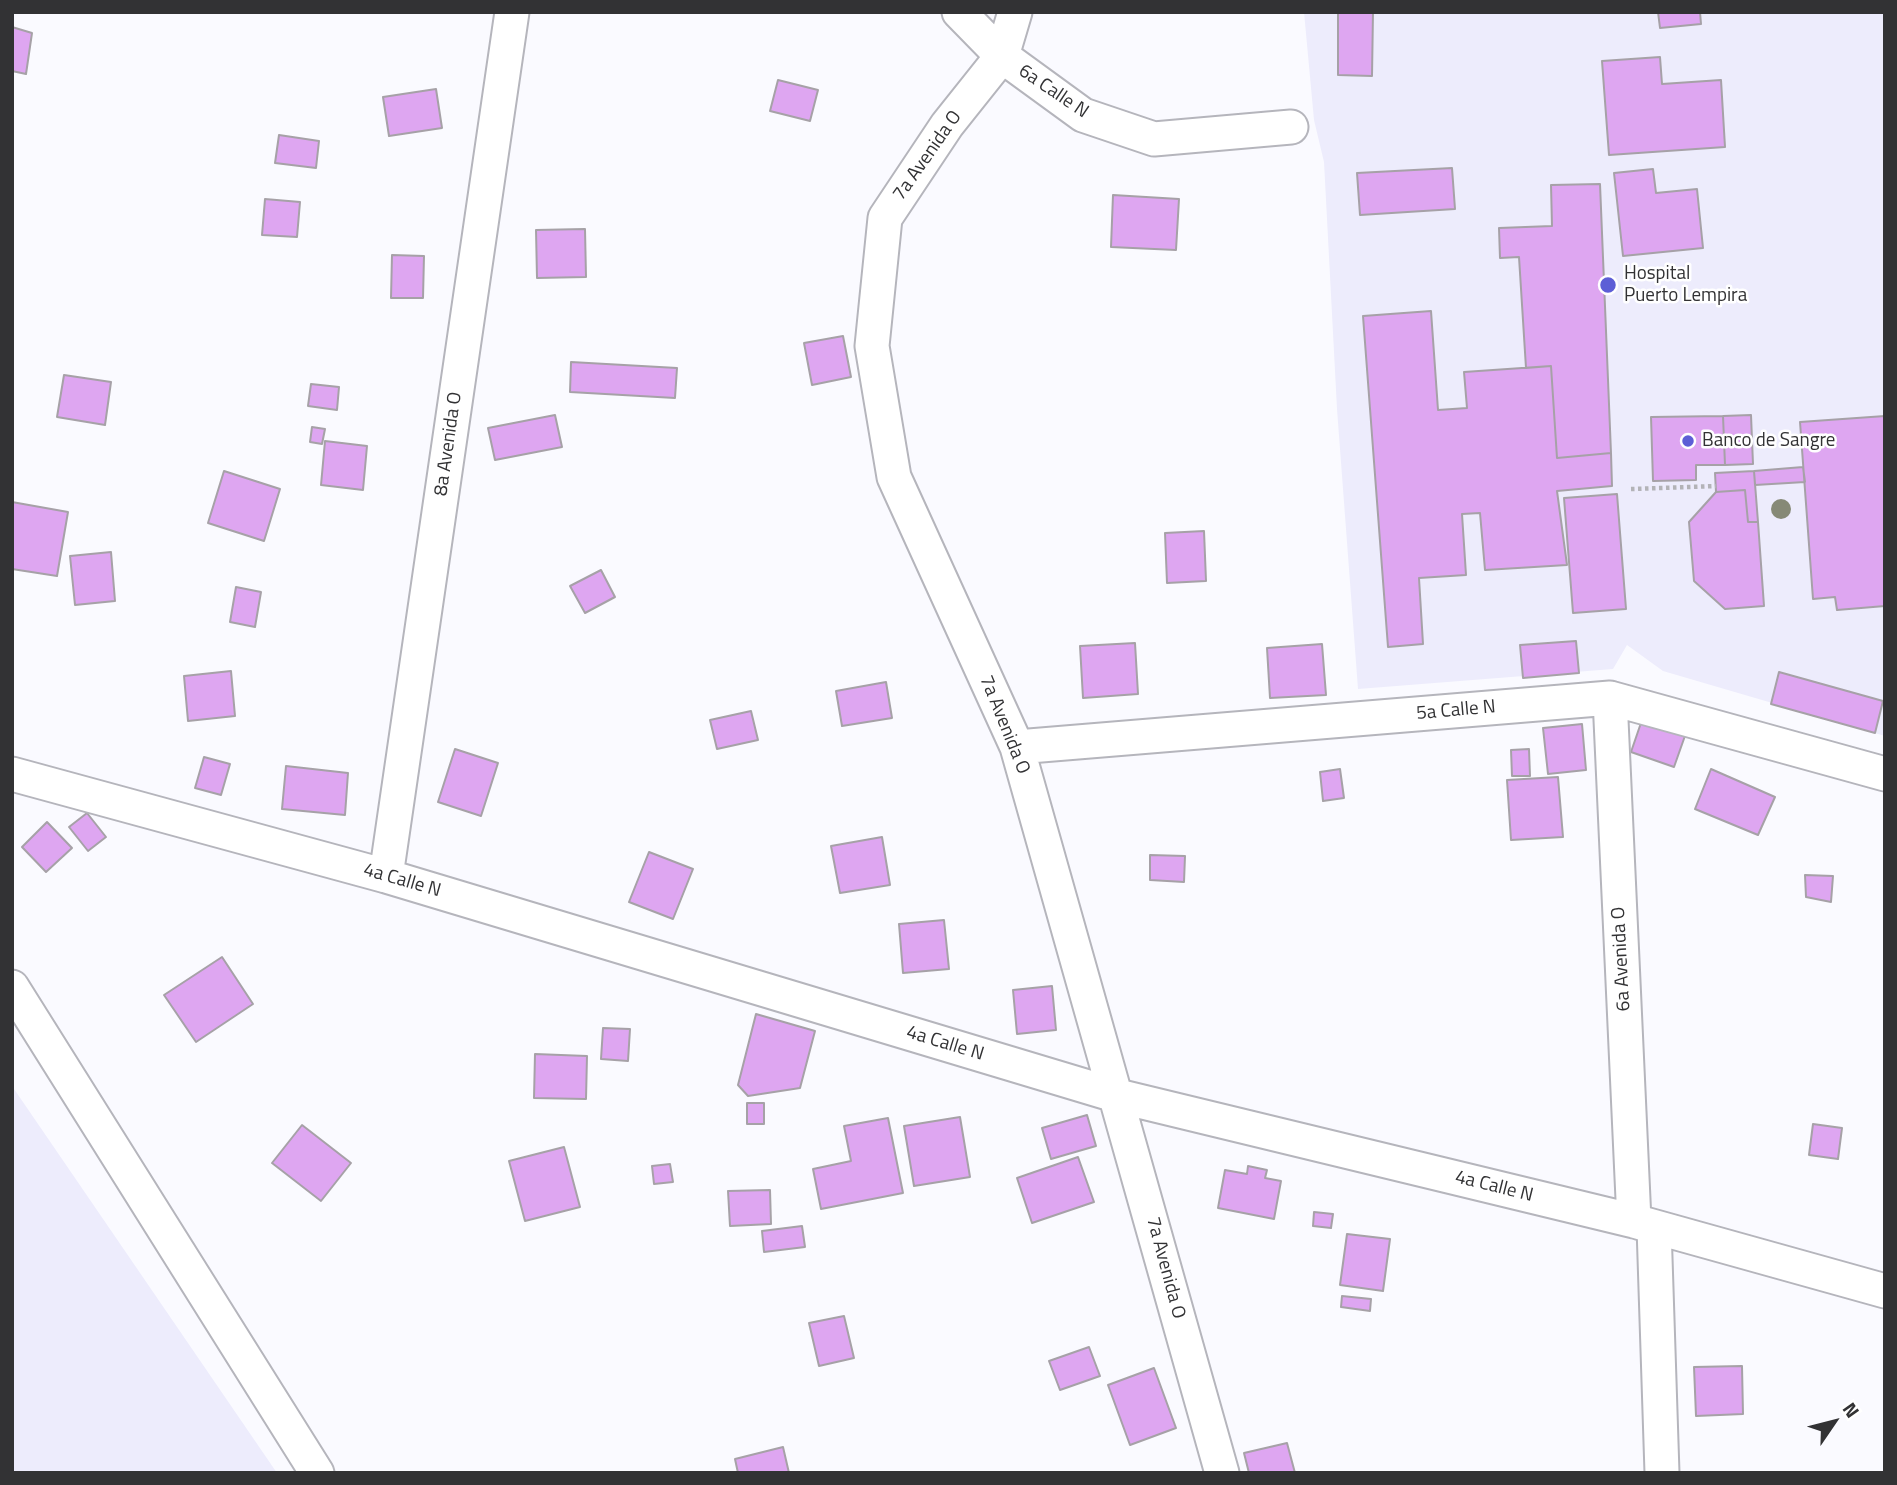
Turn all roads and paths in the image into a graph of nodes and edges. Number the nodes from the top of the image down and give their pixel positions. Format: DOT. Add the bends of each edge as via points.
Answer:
graph roads {
  1 [pos="512,12"];
  2 [pos="958,12"];
  3 [pos="1015,12"];
  4 [pos="1002,56"];
  5 [pos="1291,127"];
  6 [pos="1716,486"];
  7 [pos="1631,489"];
  8 [pos="1610,698"];
  9 [pos="1017,747"];
  10 [pos="12,774"];
  11 [pos="1885,774"];
  12 [pos="386,876"];
  13 [pos="12,987"];
  14 [pos="1118,1096"];
  15 [pos="1644,1224"];
  16 [pos="1885,1291"];
  17 [pos="317,1473"];
  18 [pos="1222,1473"];
  19 [pos="1662,1473"];
  1 -- 12 [label="street, 8a Avenida O"];
  2 -- 4 [label="street, 6a Calle N"];
  3 -- 4 [label="street, 7a Avenida O"];
  4 -- 5 [label="street, 6a Calle N" via="1083,116 1154,139"];
  4 -- 9 [label="street, 7a Avenida O" via="947,125 885,218 872,346 894,477"];
  6 -- 7 [label="path"];
  8 -- 9 [label="street, 5a Calle N"];
  8 -- 11 [label="street, 5a Calle N"];
  8 -- 15 [label="street, 6a Avenida O"];
  9 -- 14 [label="street, 7a Avenida O"];
  10 -- 12 [label="street, 4a Calle N"];
  12 -- 14 [label="street, 4a Calle N"];
  13 -- 17 [label="street"];
  14 -- 15 [label="street, 4a Calle N"];
  14 -- 18 [label="street, 7a Avenida O"];
  15 -- 16 [label="street, 4a Calle N"];
  15 -- 19 [label="street, 6a Avenida O"];
}
